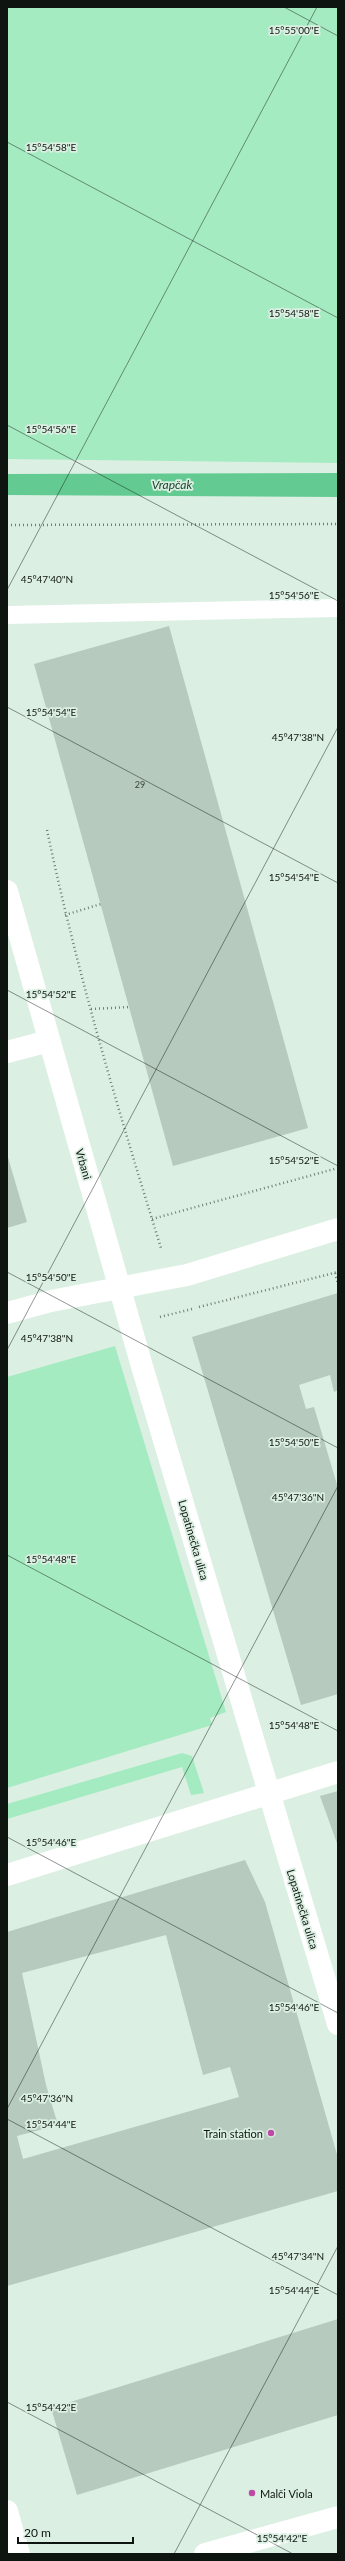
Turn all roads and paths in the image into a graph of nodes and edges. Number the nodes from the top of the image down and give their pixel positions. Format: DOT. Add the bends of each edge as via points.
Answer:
graph roads {
  1 [pos="338,524"];
  2 [pos="7,525"];
  3 [pos="338,608"];
  4 [pos="7,615"];
  5 [pos="47,830"];
  6 [pos="7,891"];
  7 [pos="101,904"];
  8 [pos="65,915"];
  9 [pos="130,1007"];
  10 [pos="91,1009"];
  11 [pos="49,1041"];
  12 [pos="7,1052"];
  13 [pos="338,1168"];
  14 [pos="152,1219"];
  15 [pos="338,1229"];
  16 [pos="336,1273"];
  17 [pos="170,1279"];
  18 [pos="338,1284"];
  19 [pos="119,1287"];
  20 [pos="7,1313"];
  21 [pos="131,1324"];
  22 [pos="338,1772"];
  23 [pos="269,1794"];
  24 [pos="7,1875"];
  25 [pos="338,2024"];
  26 [pos="7,2512"];
  27 [pos="338,2517"];
  28 [pos="19,2554"];
  29 [pos="205,2554"];
  1 -- 2 [label="path"];
  3 -- 4 [label="lane"];
  5 -- 8 [label="path"];
  6 -- 11 [label="street, Vrbani"];
  7 -- 8 [label="path"];
  8 -- 10 [label="path"];
  9 -- 10 [label="path"];
  10 -- 14 [label="path" via="113,1096"];
  11 -- 12 [label="street"];
  11 -- 19 [label="street, Vrbani"];
  13 -- 14 [label="path"];
  14 -- 17 [label="path"];
  15 -- 17 [label="street"];
  16 -- 18 [label="path"];
  16 -- 21 [label="path"];
  17 -- 19 [label="street"];
  19 -- 20 [label="street"];
  19 -- 21 [label="street, Lopatinečka ulica"];
  21 -- 23 [label="street, Lopatinečka ulica"];
  22 -- 23 [label="street"];
  23 -- 24 [label="street"];
  23 -- 25 [label="street, Lopatinečka ulica"];
  26 -- 28 [label="street"];
  27 -- 29 [label="street"];
}
